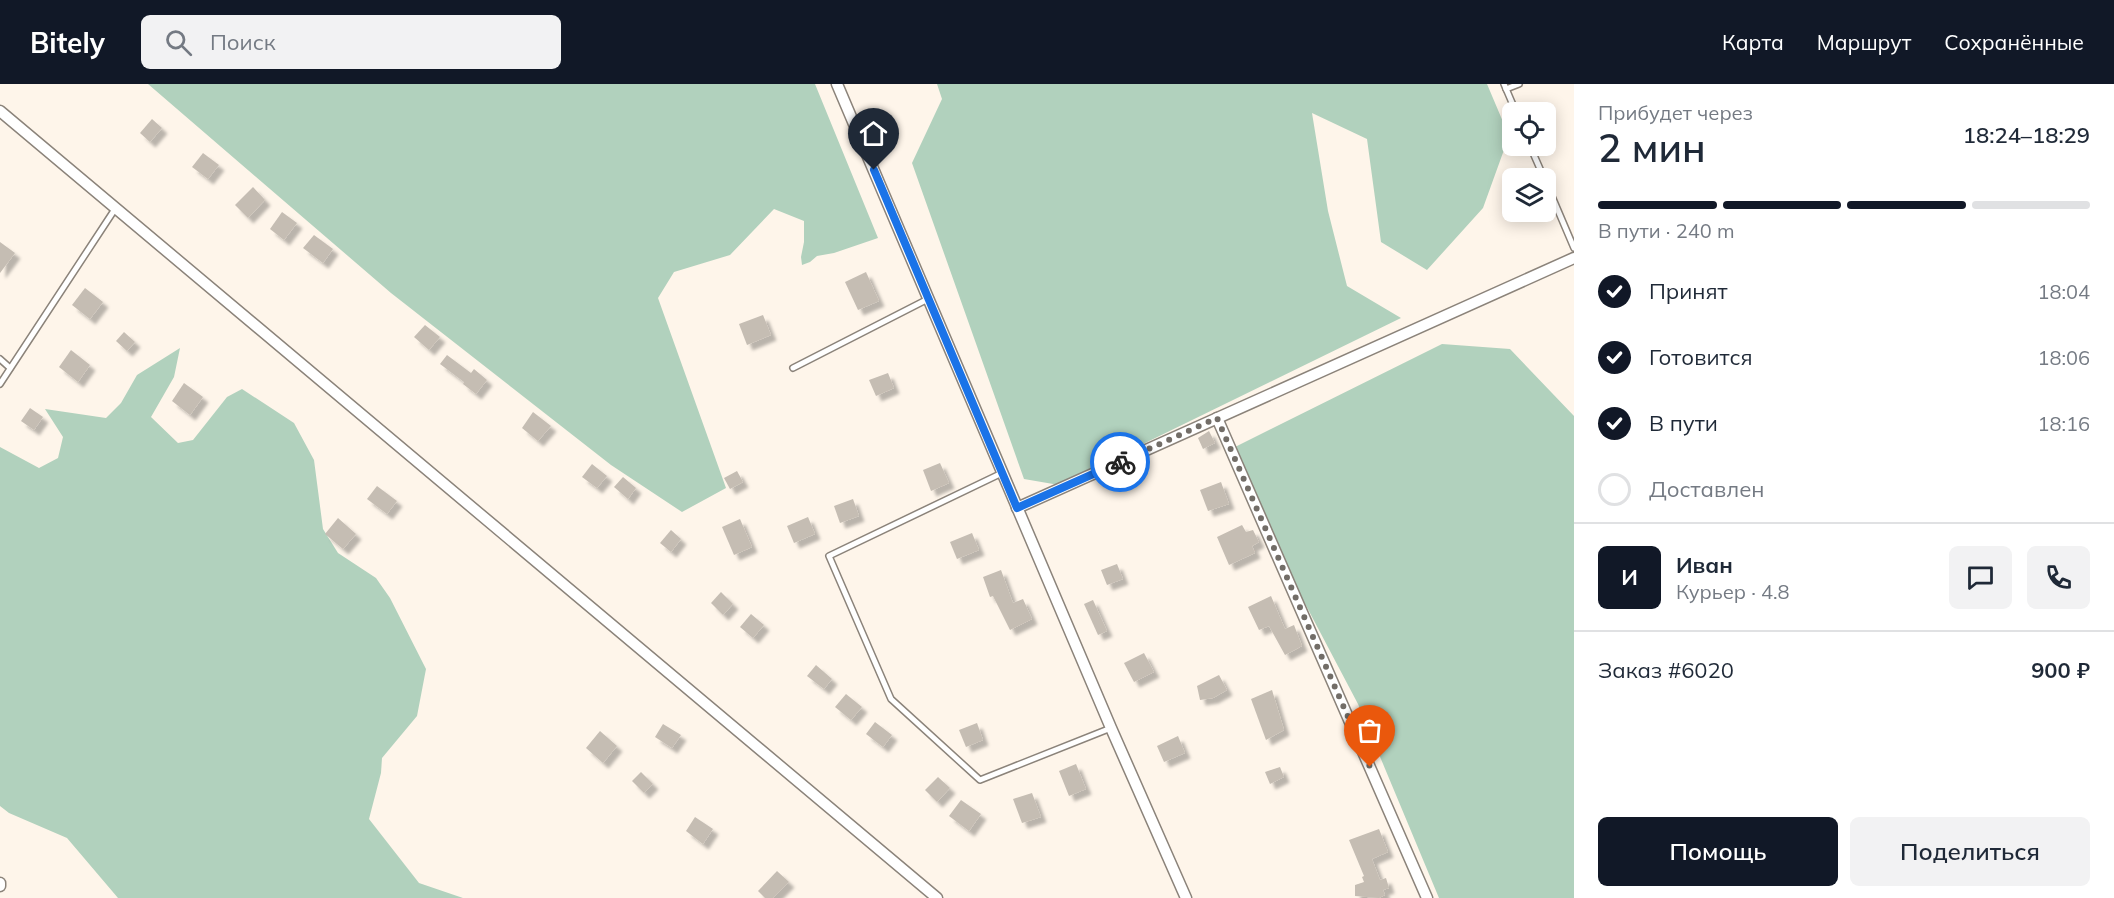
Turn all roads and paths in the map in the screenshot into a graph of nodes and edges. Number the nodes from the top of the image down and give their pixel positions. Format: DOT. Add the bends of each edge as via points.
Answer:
graph roads {
  1 [pos="837,84"];
  2 [pos="1519,84"];
  3 [pos="1505,87"];
  4 [pos="1512,102"];
  5 [pos="0,111"];
  6 [pos="1556,205"];
  7 [pos="116,207"];
  8 [pos="1574,248"];
  9 [pos="1574,258"];
  10 [pos="929,298"];
  11 [pos="0,359"];
  12 [pos="10,368"];
  13 [pos="793,368"];
  14 [pos="0,384"];
  15 [pos="1217,418"];
  16 [pos="1002,473"];
  17 [pos="1017,508"];
  18 [pos="1111,728"];
  19 [pos="937,898"];
  20 [pos="1186,898"];
  21 [pos="1427,898"];
  1 -- 10 [label="street"];
  2 -- 3 [label="lane"];
  3 -- 4 [label="lane"];
  5 -- 7 [label="street"];
  6 -- 8 [label="lane"];
  7 -- 12 [label="lane"];
  7 -- 19 [label="street"];
  9 -- 15 [label="street"];
  10 -- 13 [label="lane"];
  10 -- 16 [label="street"];
  11 -- 12 [label="lane"];
  12 -- 14 [label="lane"];
  15 -- 17 [label="street"];
  15 -- 21 [label="street"];
  16 -- 17 [label="street"];
  16 -- 18 [label="lane" via="829,556 891,699 980,780"];
  17 -- 18 [label="street"];
  18 -- 20 [label="street"];
}
